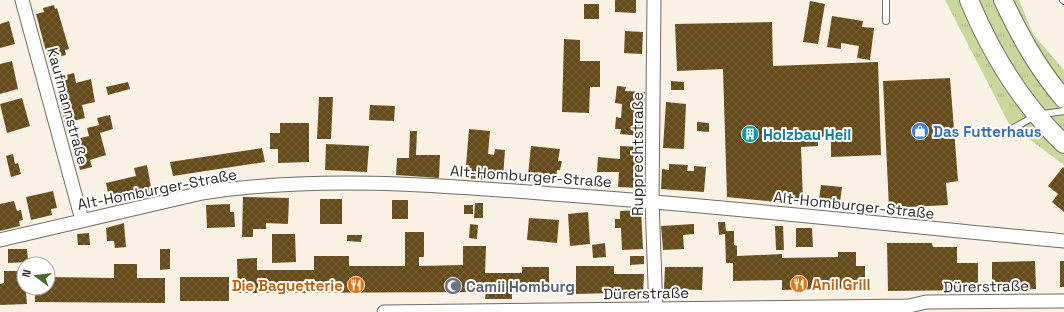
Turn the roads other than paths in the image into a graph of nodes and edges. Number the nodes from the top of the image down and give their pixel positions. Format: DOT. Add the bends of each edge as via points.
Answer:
graph roads {
  1 [pos="22,0"];
  2 [pos="654,0"];
  3 [pos="886,0"];
  4 [pos="969,0"];
  5 [pos="1003,0"];
  6 [pos="886,21"];
  7 [pos="1064,99"];
  8 [pos="1064,111"];
  9 [pos="1037,115"];
  10 [pos="1010,130"];
  11 [pos="1064,144"];
  12 [pos="652,201"];
  13 [pos="82,220"];
  14 [pos="0,240"];
  15 [pos="1064,241"];
  16 [pos="1064,301"];
  17 [pos="909,306"];
  18 [pos="656,310"];
  19 [pos="784,310"];
  20 [pos="492,311"];
  21 [pos="384,312"];
  22 [pos="923,312"];
  1 -- 13 [label="street, Kaufmannstraße"];
  2 -- 12 [label="street, Rupprechtstraße"];
  3 -- 6 [label="lane"];
  4 -- 9 [label="main road" via="994,53"];
  5 -- 7 [label="main road" via="1023,42"];
  8 -- 9 [label="lane"];
  9 -- 10 [label="lane"];
  9 -- 11 [label="main road"];
  12 -- 13 [label="street, Alt-Homburger-Straße" via="445,186 310,184 224,190"];
  12 -- 15 [label="street, Alt-Homburger-Straße"];
  12 -- 18 [label="street, Rupprechtstraße"];
  13 -- 14 [label="street, Alt-Homburger-Straße"];
  16 -- 17 [label="street, Dürerstraße" via="926,302"];
  17 -- 19 [label="street, Dürerstraße"];
  17 -- 22 [label="street, Dürerstraße"];
  18 -- 19 [label="street, Dürerstraße"];
  18 -- 20 [label="street, Dürerstraße"];
  20 -- 21 [label="street, Dürerstraße"];
}
